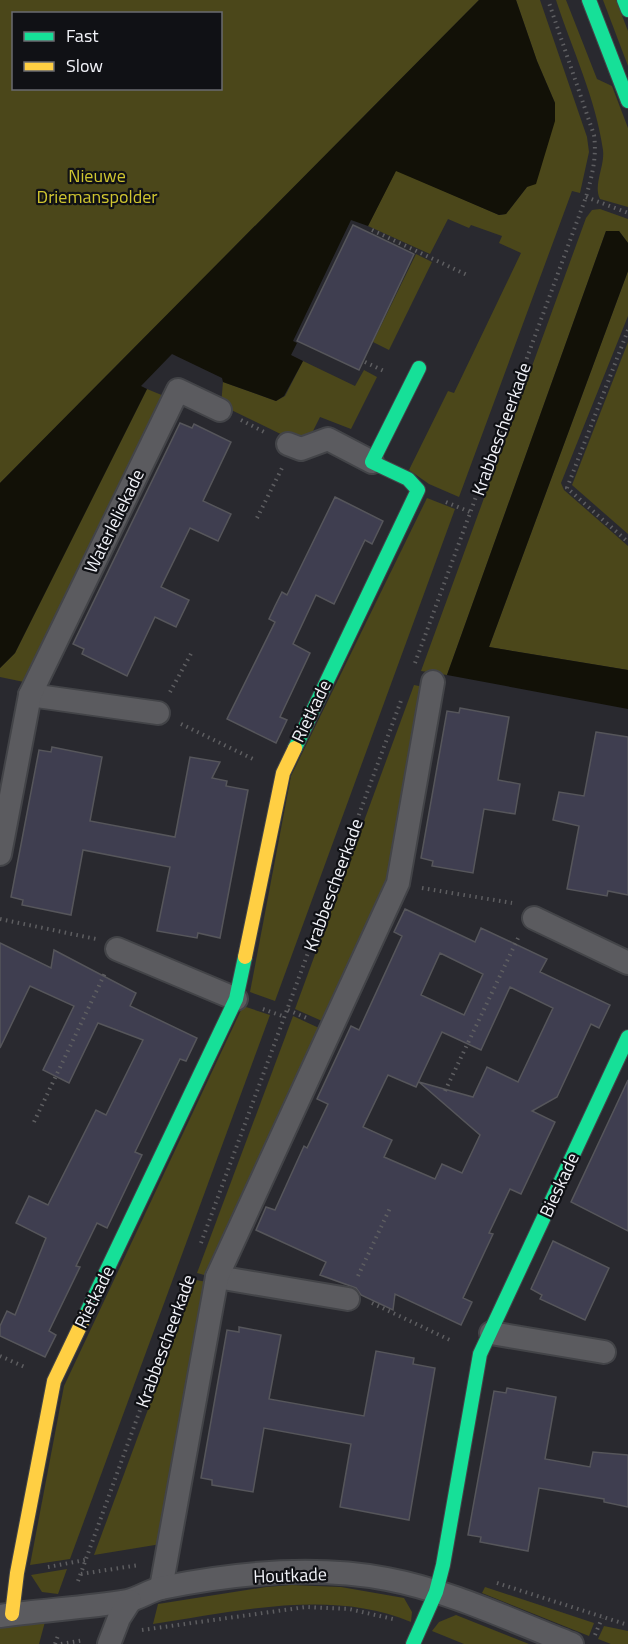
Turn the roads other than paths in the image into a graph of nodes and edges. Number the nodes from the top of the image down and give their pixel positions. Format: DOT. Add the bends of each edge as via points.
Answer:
graph roads {
  1 [pos="589,0"];
  2 [pos="624,0"];
  3 [pos="628,10"];
  4 [pos="628,100"];
  5 [pos="419,368"];
  6 [pos="220,410"];
  7 [pos="291,445"];
  8 [pos="372,462"];
  9 [pos="433,682"];
  10 [pos="30,695"];
  11 [pos="158,713"];
  12 [pos="0,854"];
  13 [pos="534,918"];
  14 [pos="117,949"];
  15 [pos="628,963"];
  16 [pos="236,999"];
  17 [pos="628,1037"];
  18 [pos="218,1277"];
  19 [pos="349,1296"];
  20 [pos="491,1333"];
  21 [pos="604,1352"];
  22 [pos="161,1588"];
  23 [pos="436,1592"];
  24 [pos="130,1601"];
  25 [pos="6,1615"];
  26 [pos="110,1640"];
  27 [pos="412,1644"];
  28 [pos="572,1644"];
  1 -- 4 [label="street"];
  2 -- 3 [label="street"];
  5 -- 8 [label="street"];
  6 -- 10 [label="street, Waterleliekade" via="178,390"];
  7 -- 8 [label="street, Rietkade" via="301,449 328,440"];
  8 -- 16 [label="street, Rietkade" via="408,479 417,490 283,773"];
  9 -- 18 [label="street, Krabbescheerkade" via="398,884"];
  10 -- 11 [label="street"];
  10 -- 12 [label="street, Waterleliekade"];
  13 -- 15 [label="street"];
  14 -- 16 [label="street"];
  16 -- 25 [label="street, Rietkade" via="54,1381"];
  17 -- 20 [label="street, Bieskade"];
  18 -- 19 [label="street, Krabbescheerkade"];
  18 -- 22 [label="street, Krabbescheerkade"];
  20 -- 21 [label="street"];
  20 -- 23 [label="street, Bieskade" via="480,1354"];
  22 -- 23 [label="street, Houtkade" via="276,1572 327,1572 387,1579"];
  22 -- 24 [label="street, Houtkade"];
  23 -- 27 [label="street, Bieskade"];
  23 -- 28 [label="street, Houtkade"];
  24 -- 25 [label="street, Houtkade"];
  24 -- 26 [label="street"];
}
